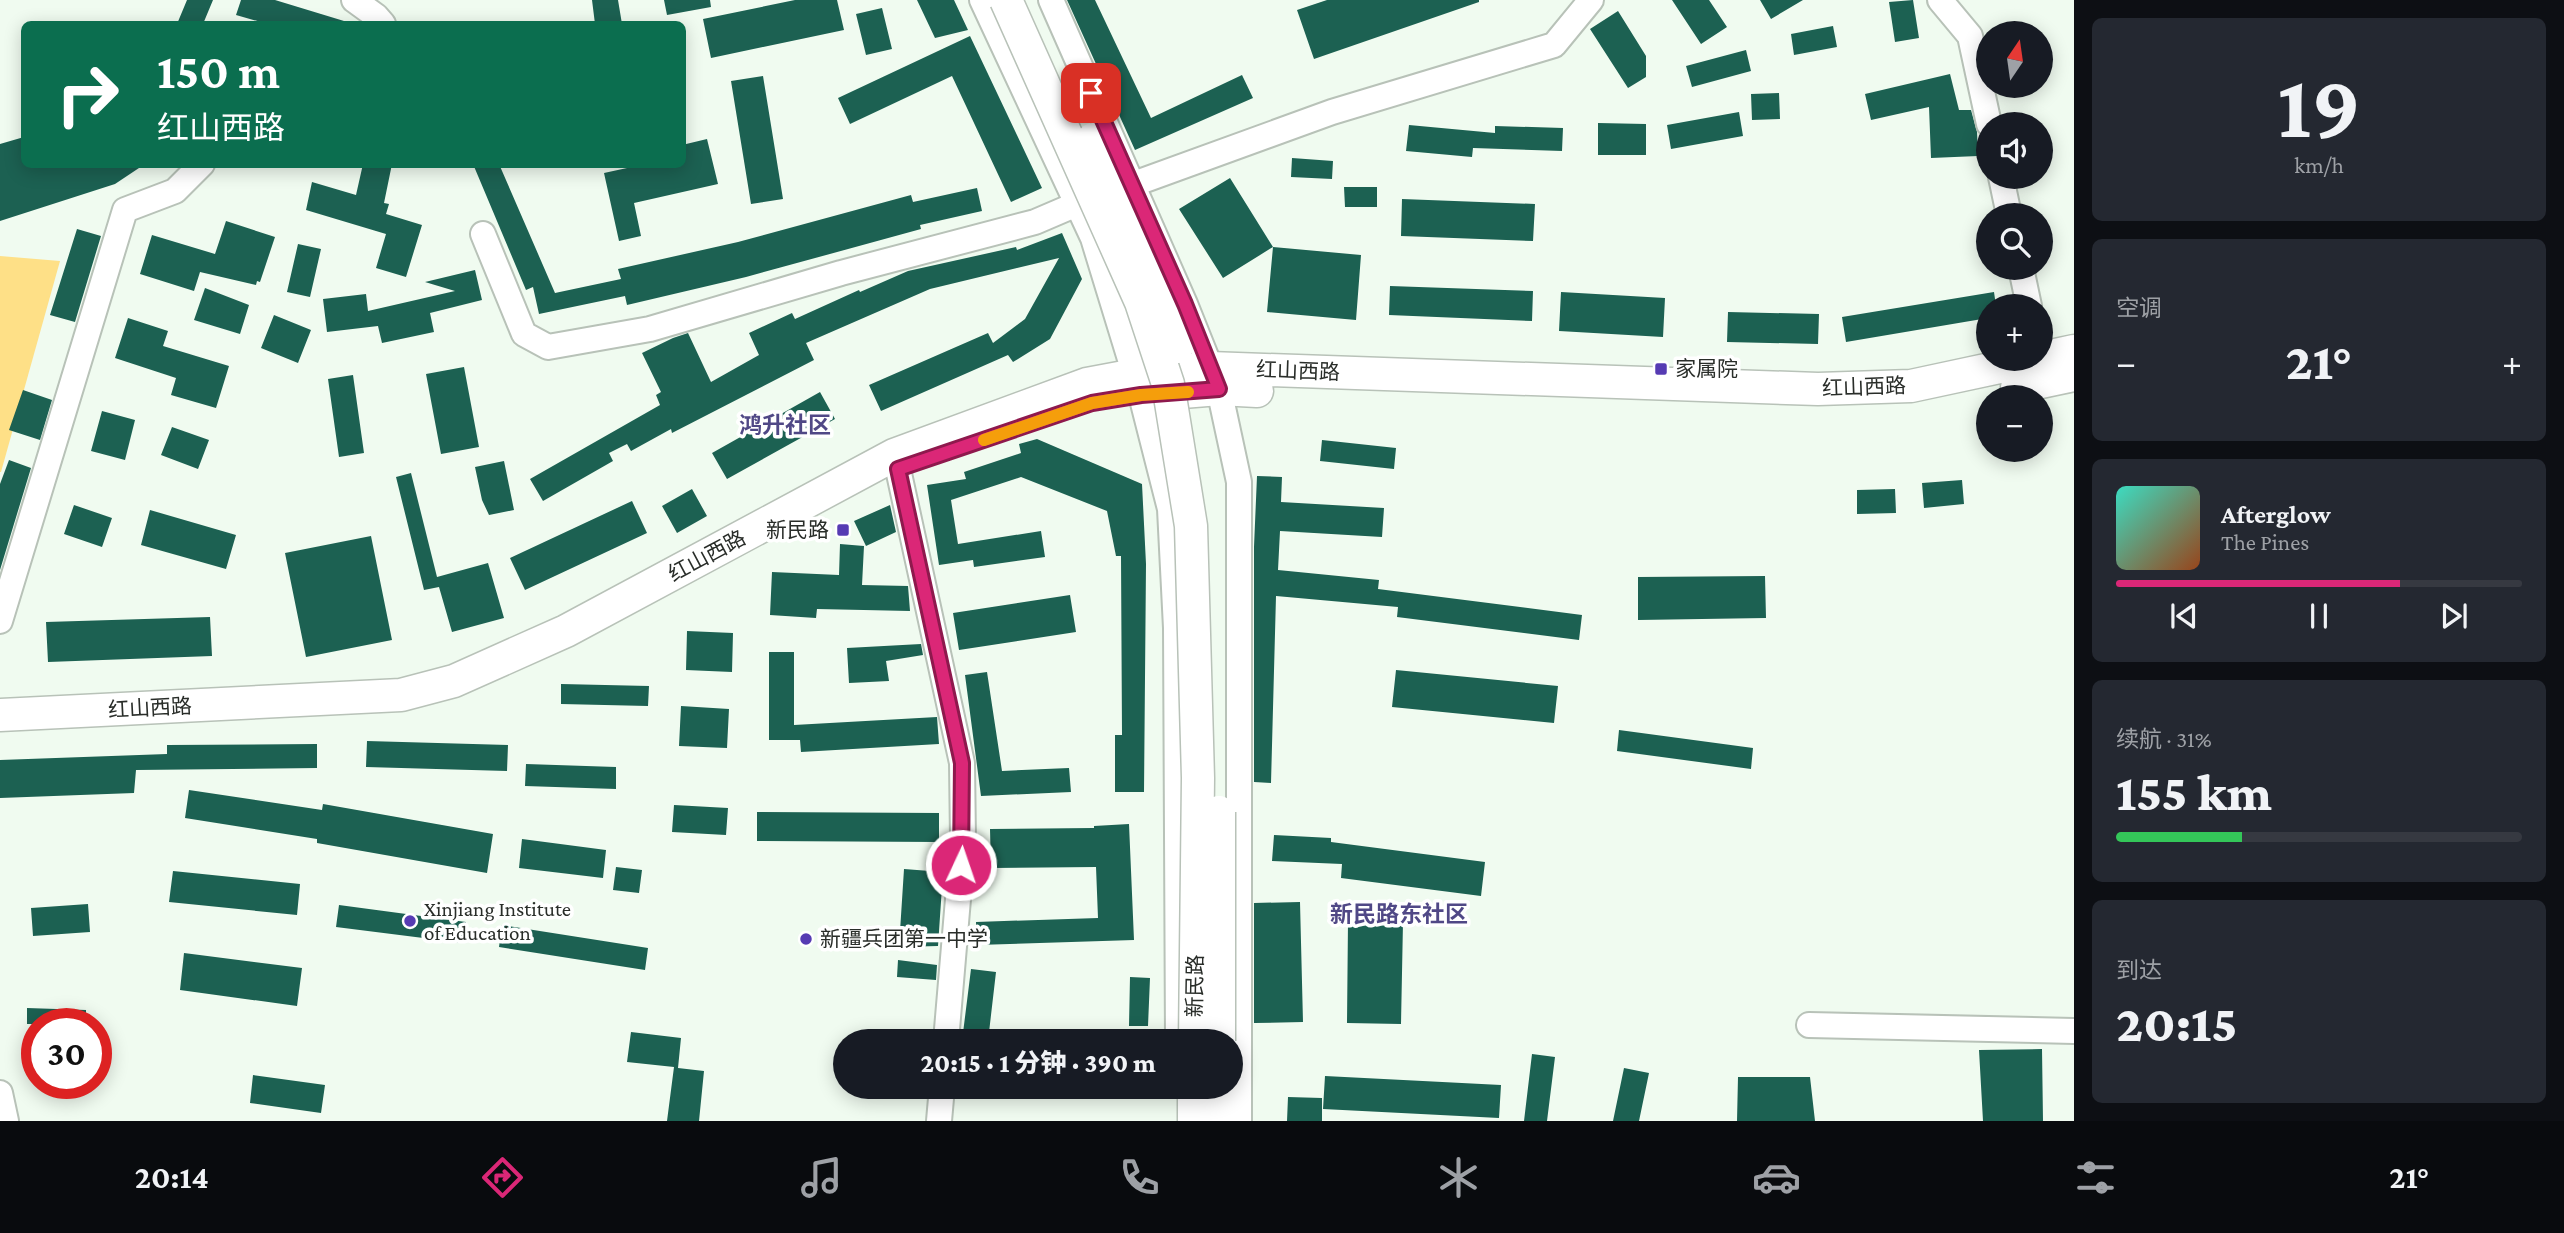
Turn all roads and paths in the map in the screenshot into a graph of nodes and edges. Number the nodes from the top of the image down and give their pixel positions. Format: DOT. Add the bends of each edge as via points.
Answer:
graph roads {
  1 [pos="354,0"];
  2 [pos="982,0"];
  3 [pos="1006,0"];
  4 [pos="1029,0"];
  5 [pos="1051,0"];
  6 [pos="1591,0"];
  7 [pos="1940,0"];
  8 [pos="380,21"];
  9 [pos="1986,112"];
  10 [pos="198,168"];
  11 [pos="1131,185"];
  12 [pos="1077,204"];
  13 [pos="483,234"];
  14 [pos="2074,351"];
  15 [pos="2053,367"];
  16 [pos="2042,371"];
  17 [pos="1214,379"];
  18 [pos="1138,385"];
  19 [pos="898,469"];
  20 [pos="0,621"];
  21 [pos="0,715"];
  22 [pos="0,725"];
  23 [pos="1809,1026"];
  24 [pos="947,1029"];
  25 [pos="1178,1029"];
  26 [pos="1195,1029"];
  27 [pos="1220,1029"];
  28 [pos="2074,1031"];
  29 [pos="0,1093"];
  30 [pos="941,1099"];
  31 [pos="1178,1099"];
  32 [pos="1194,1099"];
  33 [pos="1220,1099"];
  34 [pos="6,1121"];
  35 [pos="939,1121"];
  36 [pos="1178,1121"];
  37 [pos="1194,1121"];
  38 [pos="1220,1121"];
  39 [pos="1239,1121"];
  1 -- 8 [label="street"];
  2 -- 12 [label="street"];
  3 -- 26 [label="main road, 新民路, bridge" via="1141,302 1168,384 1191,526 1198,778"];
  4 -- 27 [label="main road, 新民路, bridge" via="1162,294 1189,392 1211,518"];
  5 -- 11 [label="street"];
  6 -- 11 [label="street" via="1554,45 1332,112"];
  7 -- 9 [label="street" via="1970,36"];
  10 -- 20 [label="street" via="175,191 125,210"];
  11 -- 17 [label="street"];
  12 -- 13 [label="street" via="1035,222 650,329 548,347 524,334"];
  12 -- 18 [label="street" via="1093,238"];
  14 -- 15 [label="main road, 红山西路"];
  16 -- 17 [label="main road, 红山西路" via="1907,406 1840,408"];
  17 -- 18 [label="main road, 红山西路"];
  17 -- 39 [label="street" via="1239,482"];
  18 -- 19 [label="main road, 红山西路"];
  18 -- 21 [label="main road, 红山西路" via="1087,384 894,455 566,631 454,681 401,695"];
  18 -- 25 [label="street" via="1170,509 1176,628"];
  19 -- 22 [label="main road, 红山西路" via="576,645 452,694 405,704"];
  19 -- 24 [label="street" via="962,763 963,840"];
  23 -- 28 [label="street"];
  29 -- 34 [label="street"];
  30 -- 35 [label="street"];
  31 -- 36 [label="street"];
  32 -- 37 [label="main road"];
  33 -- 38 [label="main road"];
}
